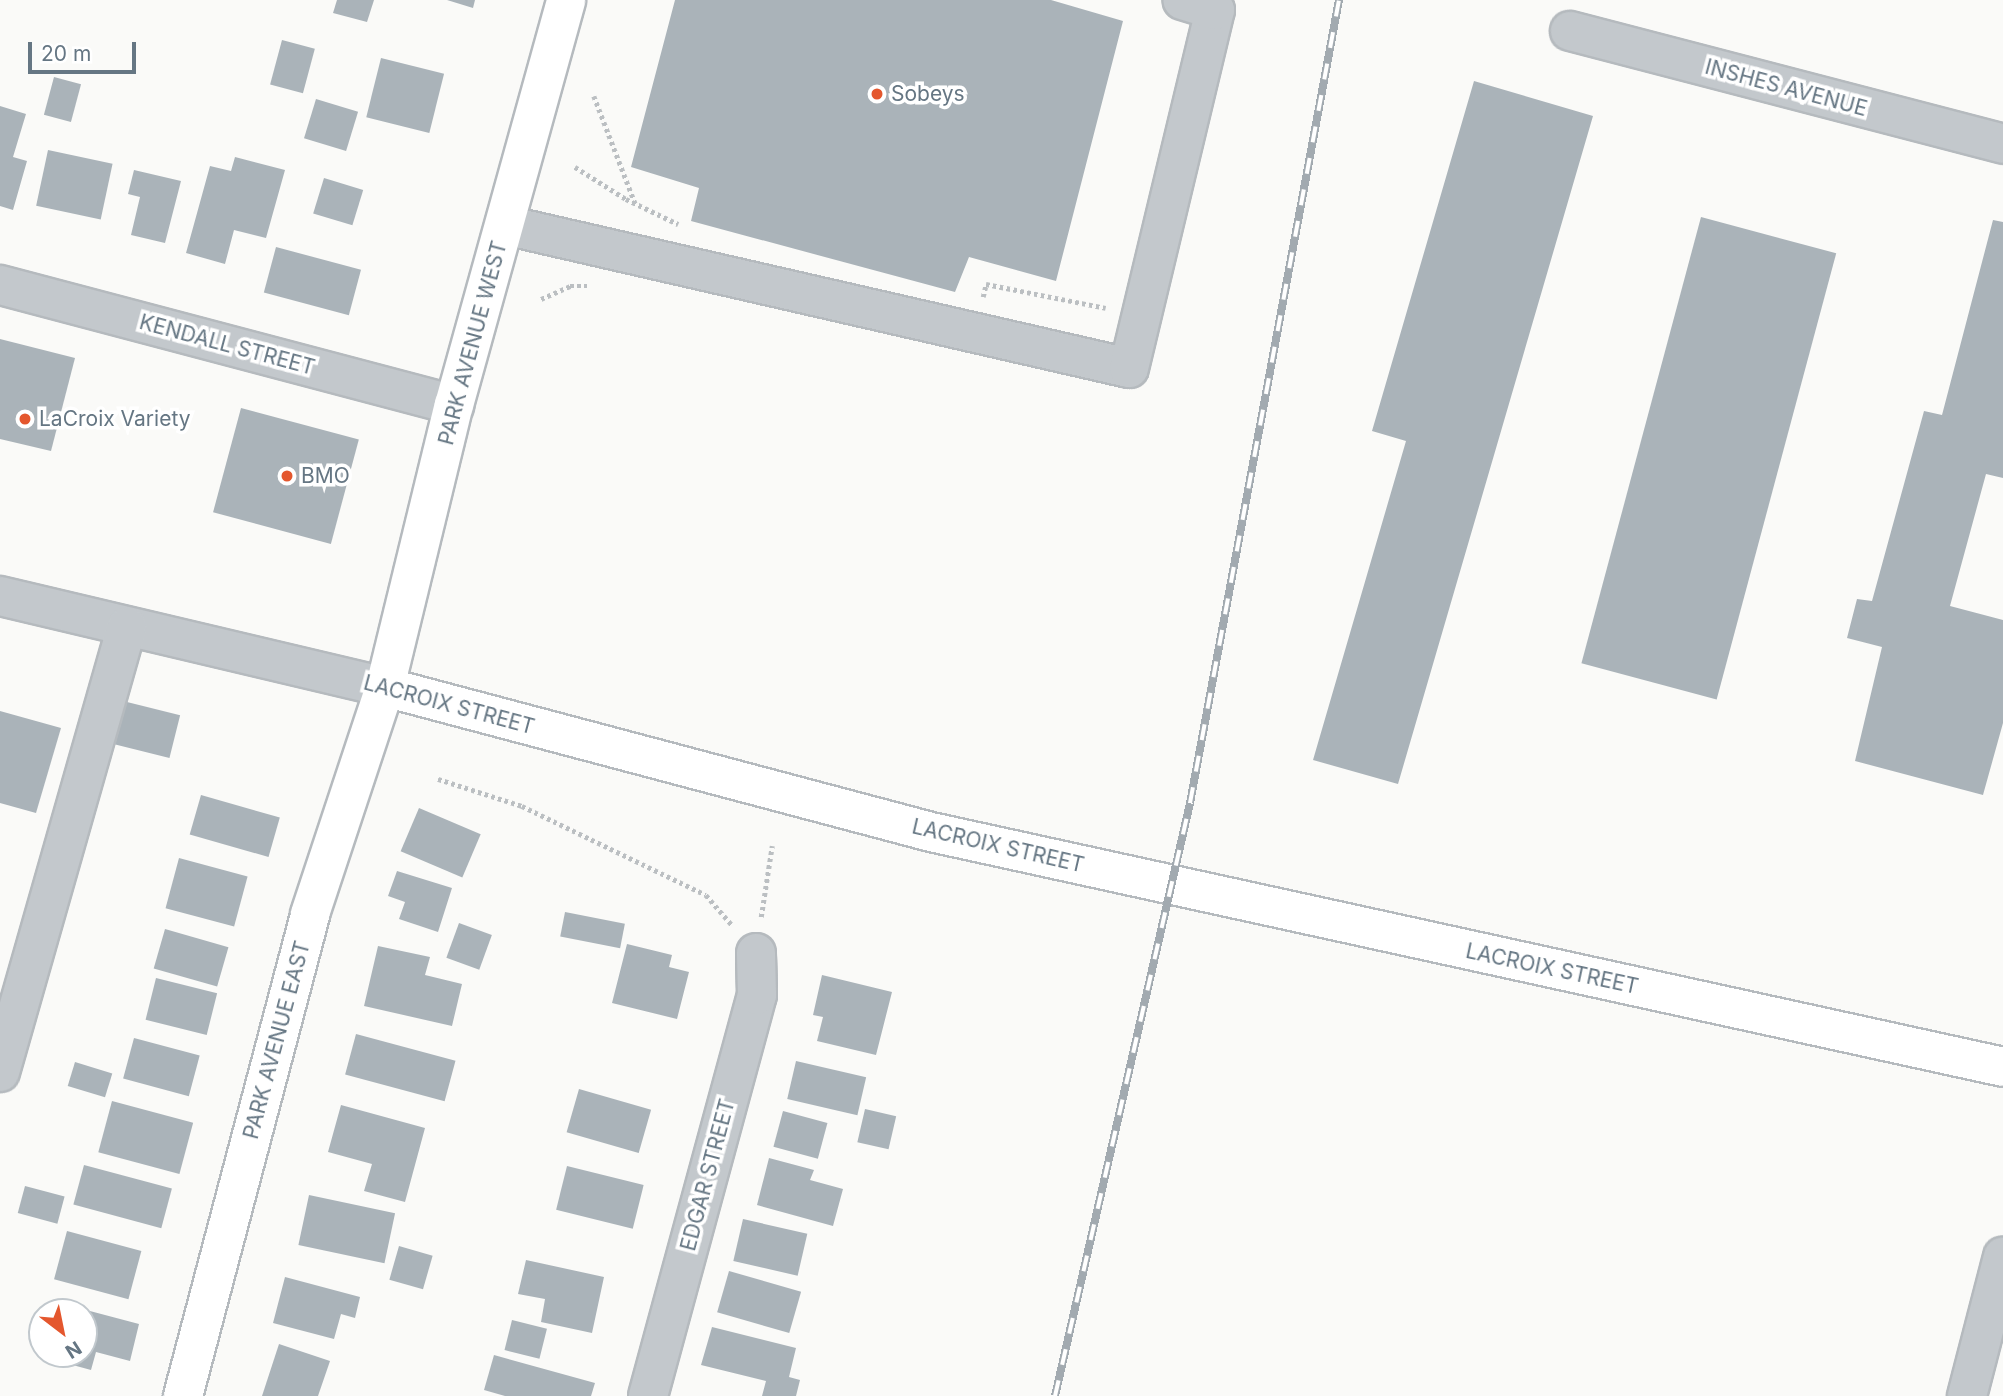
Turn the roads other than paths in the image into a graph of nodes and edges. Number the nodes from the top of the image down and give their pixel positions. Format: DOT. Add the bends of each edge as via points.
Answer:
graph roads {
  1 [pos="566,0"];
  2 [pos="1182,0"];
  3 [pos="1570,31"];
  4 [pos="2003,144"];
  5 [pos="505,225"];
  6 [pos="0,285"];
  7 [pos="454,405"];
  8 [pos="0,596"];
  9 [pos="127,627"];
  10 [pos="386,687"];
  11 [pos="756,953"];
  12 [pos="2003,1068"];
  13 [pos="0,1072"];
  14 [pos="2003,1257"];
  15 [pos="183,1396"];
  16 [pos="648,1396"];
  17 [pos="1967,1396"];
  1 -- 5 [label="main road, PARK AVENUE WEST"];
  2 -- 5 [label="street" via="1215,10 1129,368"];
  3 -- 4 [label="street, INSHES AVENUE"];
  5 -- 7 [label="main road, PARK AVENUE WEST"];
  6 -- 7 [label="street, KENDALL STREET"];
  7 -- 10 [label="main road, PARK AVENUE WEST"];
  8 -- 9 [label="street, LACROIX STREET"];
  9 -- 10 [label="street, LACROIX STREET"];
  9 -- 13 [label="street"];
  10 -- 12 [label="main road, LACROIX STREET" via="931,832"];
  10 -- 15 [label="main road, PARK AVENUE EAST" via="310,914"];
  11 -- 16 [label="street, EDGAR STREET" via="757,995"];
  14 -- 17 [label="street"];
}
